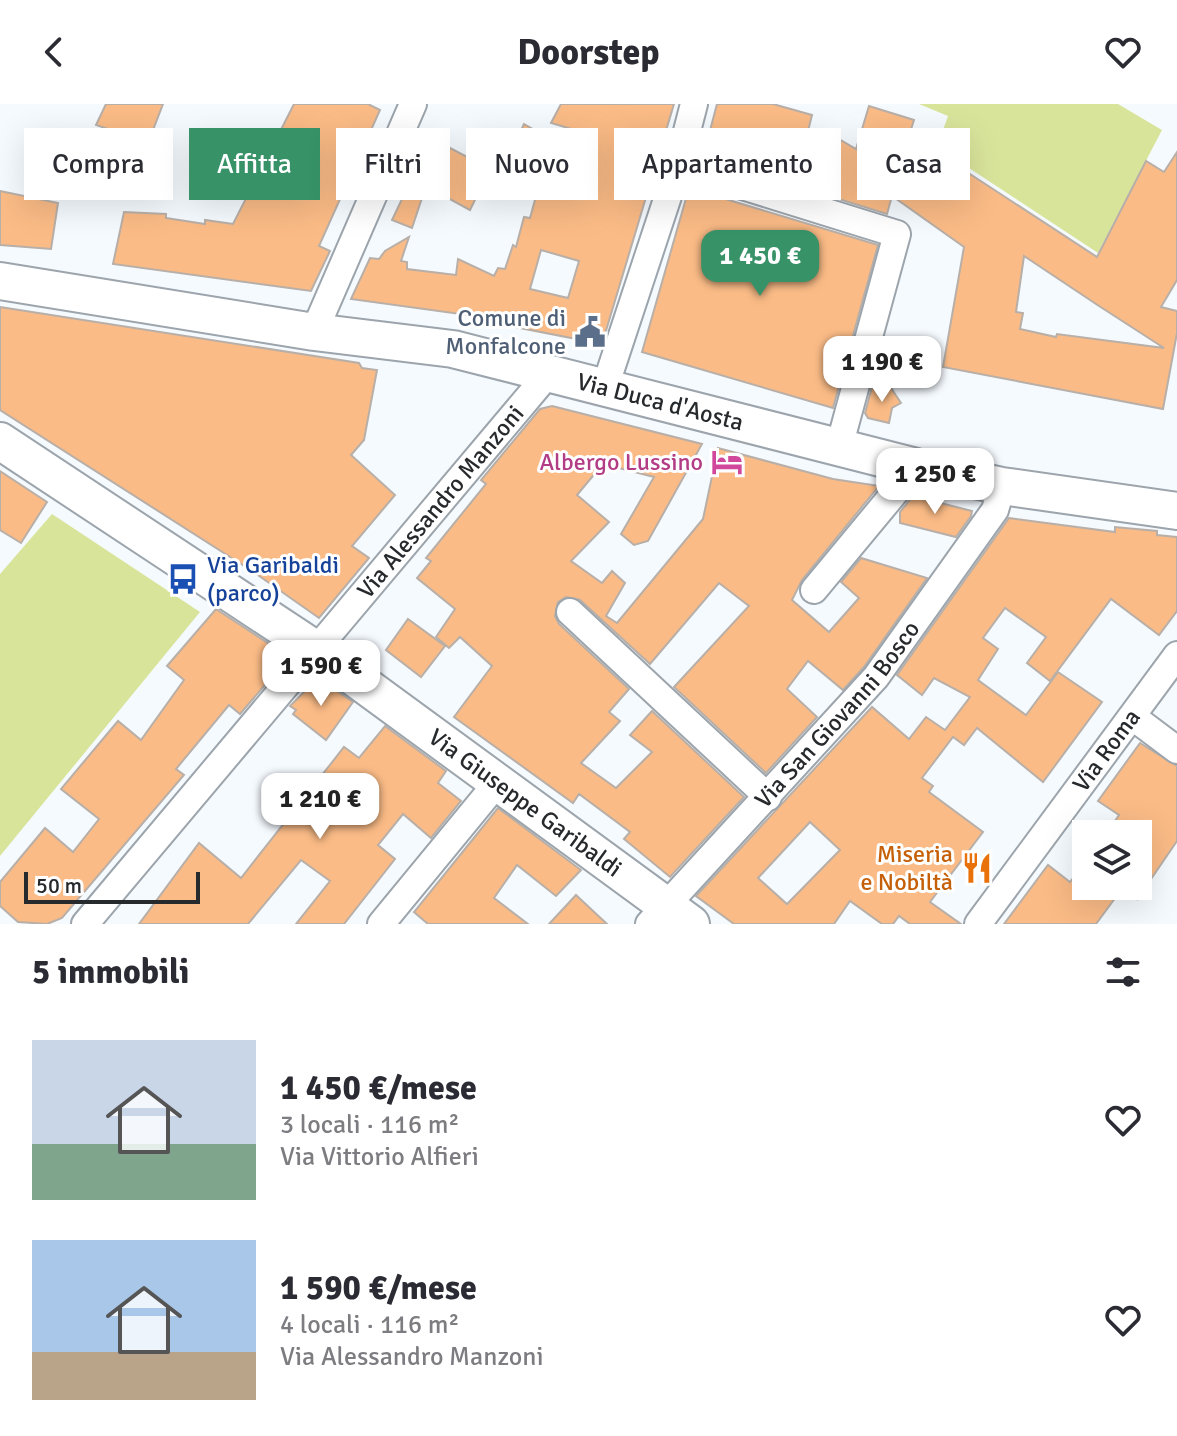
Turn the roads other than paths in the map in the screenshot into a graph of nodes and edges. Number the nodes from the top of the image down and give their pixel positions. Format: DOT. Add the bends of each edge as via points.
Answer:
graph roads {
  1 [pos="413,104"];
  2 [pos="694,104"];
  3 [pos="688,128"];
  4 [pos="667,200"];
  5 [pos="788,200"];
  6 [pos="4,280"];
  7 [pos="314,332"];
  8 [pos="548,374"];
  9 [pos="605,387"];
  10 [pos="0,441"];
  11 [pos="839,447"];
  12 [pos="916,467"];
  13 [pos="1002,486"];
  14 [pos="1177,511"];
  15 [pos="814,590"];
  16 [pos="570,612"];
  17 [pos="318,651"];
  18 [pos="1177,655"];
  19 [pos="1133,717"];
  20 [pos="1177,750"];
  21 [pos="497,783"];
  22 [pos="768,797"];
  23 [pos="669,918"];
  24 [pos="85,924"];
  25 [pos="381,924"];
  26 [pos="978,924"];
  1 -- 7 [label="street"];
  2 -- 3 [label="street"];
  4 -- 9 [label="street"];
  5 -- 11 [label="street" via="897,234"];
  6 -- 7 [label="main road, Via Duca d'Aosta"];
  7 -- 8 [label="main road, Via Duca d'Aosta" via="453,349"];
  8 -- 9 [label="main road, Via Duca d'Aosta"];
  8 -- 17 [label="street, Via Alessandro Manzoni"];
  9 -- 11 [label="main road, Via Duca d'Aosta"];
  10 -- 17 [label="main road, Via Giuseppe Garibaldi"];
  11 -- 12 [label="main road, Via Duca d'Aosta"];
  12 -- 13 [label="main road, Via Duca d'Aosta"];
  12 -- 15 [label="street"];
  13 -- 14 [label="main road, Via Duca d'Aosta"];
  13 -- 22 [label="street, Via San Giovanni Bosco" via="995,510 876,677"];
  16 -- 22 [label="street"];
  17 -- 21 [label="main road, Via Giuseppe Garibaldi"];
  17 -- 24 [label="street, Via Alessandro Manzoni"];
  18 -- 19 [label="street, Via Roma"];
  19 -- 20 [label="street"];
  19 -- 26 [label="street, Via Roma"];
  21 -- 23 [label="main road, Via Giuseppe Garibaldi"];
  21 -- 25 [label="street"];
  22 -- 23 [label="street, Via San Giovanni Bosco"];
}
